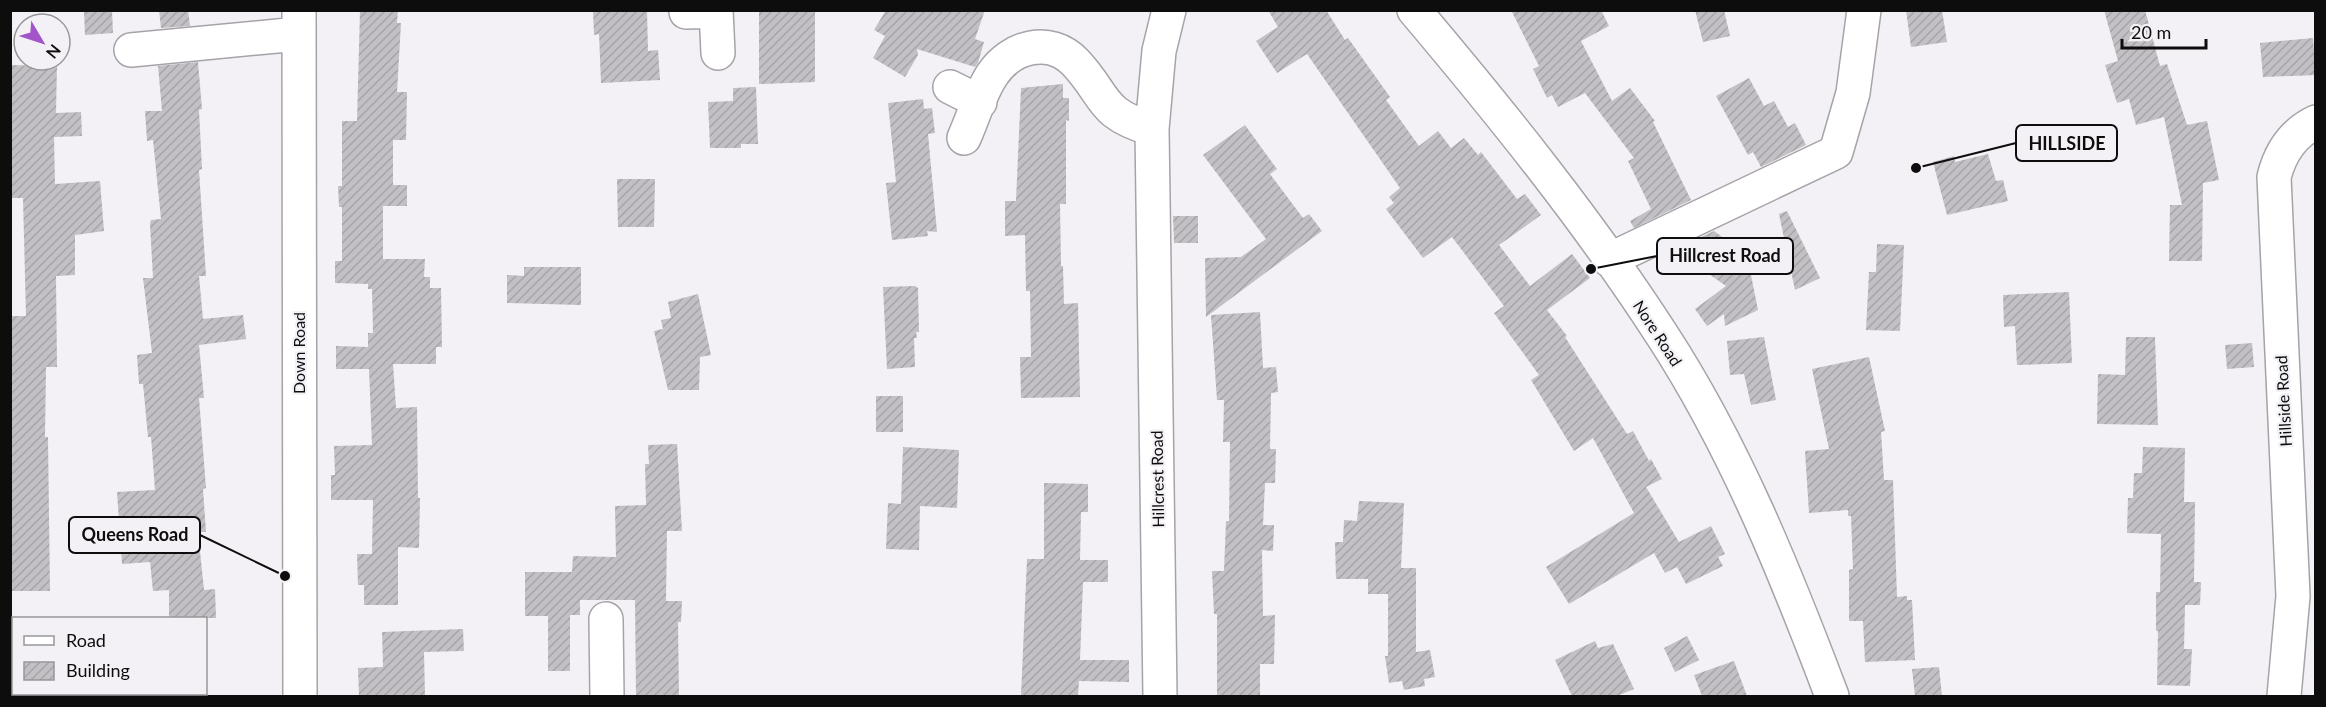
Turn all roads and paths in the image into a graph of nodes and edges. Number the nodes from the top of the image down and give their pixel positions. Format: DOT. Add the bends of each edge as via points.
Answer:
graph roads {
  1 [pos="1169,10"];
  2 [pos="1414,10"];
  3 [pos="1864,10"];
  4 [pos="706,11"];
  5 [pos="298,22"];
  6 [pos="131,50"];
  7 [pos="717,53"];
  8 [pos="950,87"];
  9 [pos="980,102"];
  10 [pos="2316,122"];
  11 [pos="1152,129"];
  12 [pos="964,138"];
  13 [pos="1609,260"];
  14 [pos="2304,594"];
  15 [pos="606,619"];
  16 [pos="591,653"];
  17 [pos="300,696"];
  18 [pos="591,696"];
  19 [pos="607,696"];
  20 [pos="1160,696"];
  21 [pos="1832,696"];
  22 [pos="2284,696"];
  1 -- 11 [label="street, Hillcrest Road" via="1159,51"];
  2 -- 13 [label="street, Nore Road" via="1524,146"];
  3 -- 13 [label="street" via="1853,93 1836,152"];
  4 -- 7 [label="street"];
  5 -- 6 [label="street"];
  5 -- 17 [label="street, Down Road"];
  8 -- 9 [label="street"];
  9 -- 11 [label="street" via="992,75 1002,64 1025,49 1052,47 1072,60 1116,115"];
  9 -- 12 [label="street"];
  10 -- 14 [label="street, Hillside Road" via="2291,141 2277,163 2274,177"];
  11 -- 20 [label="street, Hillcrest Road"];
  13 -- 21 [label="street, Nore Road" via="1663,336 1718,432 1782,564"];
  14 -- 22 [label="street, Hillside Road"];
  15 -- 19 [label="street"];
  16 -- 18 [label="street"];
}
